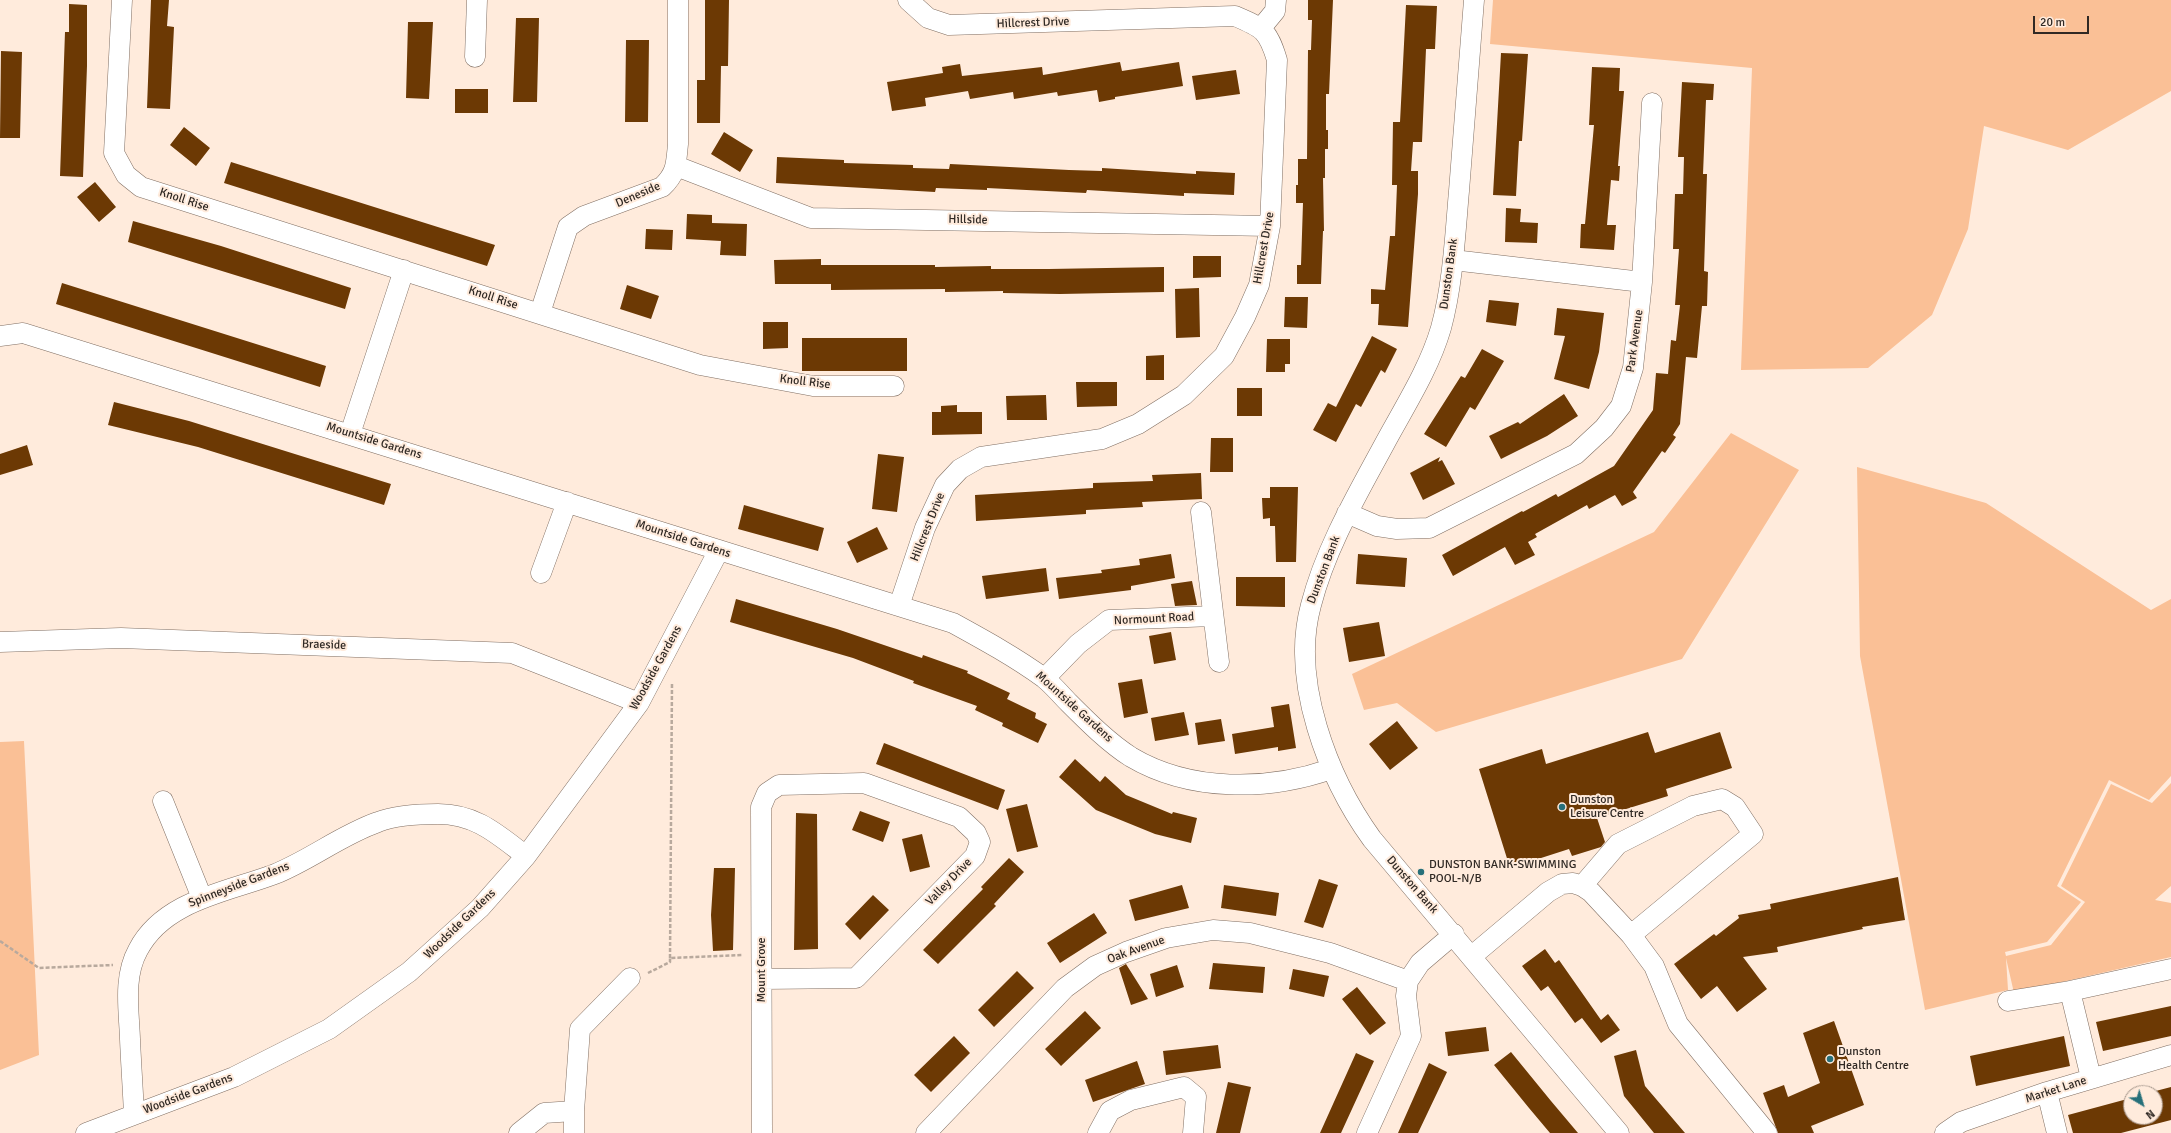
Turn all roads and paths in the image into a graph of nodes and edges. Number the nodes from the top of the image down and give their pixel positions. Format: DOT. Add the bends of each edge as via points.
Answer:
graph roads {
  1 [pos="122,0"];
  2 [pos="477,0"];
  3 [pos="678,0"];
  4 [pos="908,0"];
  5 [pos="1276,0"];
  6 [pos="1474,0"];
  7 [pos="1261,28"];
  8 [pos="475,57"];
  9 [pos="1652,103"];
  10 [pos="676,166"];
  11 [pos="1270,226"];
  12 [pos="1453,260"];
  13 [pos="404,270"];
  14 [pos="1642,282"];
  15 [pos="540,313"];
  16 [pos="0,336"];
  17 [pos="894,386"];
  18 [pos="350,434"];
  19 [pos="567,502"];
  20 [pos="1201,512"];
  21 [pos="1347,513"];
  22 [pos="719,550"];
  23 [pos="541,573"];
  24 [pos="899,606"];
  25 [pos="1214,616"];
  26 [pos="0,642"];
  27 [pos="1219,662"];
  28 [pos="658,667"];
  29 [pos="1045,678"];
  30 [pos="639,703"];
  31 [pos="1331,769"];
  32 [pos="163,801"];
  33 [pos="761,807"];
  34 [pos="526,856"];
  35 [pos="1582,886"];
  36 [pos="202,898"];
  37 [pos="1454,934"];
  38 [pos="1631,935"];
  39 [pos="0,941"];
  40 [pos="762,954"];
  41 [pos="1472,956"];
  42 [pos="670,958"];
  43 [pos="132,964"];
  44 [pos="2171,969"];
  45 [pos="630,978"];
  46 [pos="762,979"];
  47 [pos="1408,981"];
  48 [pos="2070,991"];
  49 [pos="2008,1001"];
  50 [pos="2171,1055"];
  51 [pos="2091,1078"];
  52 [pos="2047,1092"];
  53 [pos="574,1111"];
  54 [pos="134,1115"];
  55 [pos="86,1133"];
  56 [pos="518,1133"];
  57 [pos="574,1133"];
  58 [pos="762,1133"];
  59 [pos="926,1133"];
  60 [pos="1098,1133"];
  61 [pos="1193,1133"];
  62 [pos="1367,1133"];
  63 [pos="1619,1133"];
  64 [pos="1767,1133"];
  65 [pos="1944,1133"];
  66 [pos="2057,1133"];
  1 -- 13 [label="street, Knoll Rise" via="114,153 126,175 141,187"];
  2 -- 8 [label="street"];
  3 -- 10 [label="street, Deneside"];
  4 -- 7 [label="street, Hillcrest Drive" via="928,18 949,25 1235,16"];
  5 -- 7 [label="street" via="1275,11"];
  6 -- 12 [label="street, Dunston Bank"];
  7 -- 11 [label="street, Hillcrest Drive" via="1272,42 1277,60"];
  9 -- 14 [label="street, Park Avenue"];
  10 -- 11 [label="street, Hillside" via="811,218"];
  10 -- 15 [label="street, Deneside" via="671,179 662,187 584,216 568,227"];
  11 -- 24 [label="street, Hillcrest Drive" via="1259,285 1224,356 1184,395 1131,427 1102,439 981,457 960,469 945,485 925,528"];
  12 -- 14 [label="street"];
  12 -- 21 [label="street, Dunston Bank" via="1441,326 1430,360"];
  13 -- 15 [label="street, Knoll Rise"];
  13 -- 18 [label="street"];
  14 -- 21 [label="street, Park Avenue" via="1633,368 1621,406 1604,428 1576,454 1429,528 1397,529 1377,526"];
  15 -- 17 [label="street, Knoll Rise" via="700,365 813,386"];
  16 -- 18 [label="street, Mountside Gardens" via="23,333"];
  18 -- 19 [label="street, Mountside Gardens"];
  19 -- 22 [label="street, Mountside Gardens"];
  19 -- 23 [label="street"];
  20 -- 25 [label="street"];
  21 -- 31 [label="street, Dunston Bank" via="1317,584 1305,632 1310,698"];
  22 -- 24 [label="street, Mountside Gardens"];
  22 -- 28 [label="street, Woodside Gardens"];
  24 -- 29 [label="street, Mountside Gardens" via="953,623"];
  25 -- 27 [label="street"];
  25 -- 29 [label="street, Normount Road" via="1109,620 1078,644"];
  26 -- 30 [label="street, Braeside" via="121,638 512,653"];
  28 -- 30 [label="street, Woodside Gardens"];
  28 -- 42 [label="path" via="672,674"];
  29 -- 31 [label="street, Mountside Gardens" via="1087,721 1131,757 1173,774 1236,785 1264,784 1309,776"];
  30 -- 34 [label="street, Woodside Gardens"];
  31 -- 37 [label="street, Dunston Bank" via="1342,793 1372,839"];
  32 -- 36 [label="street"];
  33 -- 40 [label="street, Mount Grove"];
  33 -- 46 [label="street, Valley Drive" via="767,793 779,785 864,783 959,817 976,833 980,842 975,856 856,978"];
  34 -- 36 [label="street, Spinneyside Gardens" via="482,823 439,814 408,815 378,822 276,874"];
  34 -- 54 [label="street, Woodside Gardens" via="480,908 409,972 329,1030 234,1077"];
  35 -- 38 [label="street" via="1591,892"];
  35 -- 38 [label="street" via="1618,844 1645,830 1693,806 1722,799 1736,807 1753,834"];
  35 -- 41 [label="street" via="1562,884 1548,892"];
  36 -- 43 [label="street, Spinneyside Gardens" via="179,908 159,923 138,949"];
  37 -- 41 [label="street, Dunston Bank"];
  37 -- 47 [label="street" via="1420,963"];
  38 -- 64 [label="street" via="1654,966 1678,1024"];
  39 -- 43 [label="path" via="39,968"];
  40 -- 42 [label="path"];
  40 -- 46 [label="street, Mount Grove"];
  41 -- 63 [label="street, Dunston Bank"];
  42 -- 45 [label="path" via="670,962 646,974"];
  43 -- 54 [label="street, Spinneyside Gardens" via="128,992"];
  44 -- 48 [label="street"];
  45 -- 53 [label="street" via="580,1029"];
  46 -- 58 [label="street, Mount Grove"];
  47 -- 59 [label="street, Oak Avenue" via="1330,953 1250,934 1213,930 1166,938 1095,966 1065,988"];
  47 -- 62 [label="street" via="1406,996 1411,1036"];
  48 -- 49 [label="street"];
  48 -- 51 [label="street"];
  50 -- 51 [label="street, Market Lane"];
  51 -- 52 [label="street, Market Lane"];
  52 -- 65 [label="street, Market Lane" via="1962,1122"];
  52 -- 66 [label="street"];
  53 -- 56 [label="street" via="544,1113"];
  53 -- 57 [label="street"];
  54 -- 55 [label="street, Woodside Gardens"];
  60 -- 61 [label="street" via="1110,1111 1131,1100 1184,1087 1196,1097"];
}
